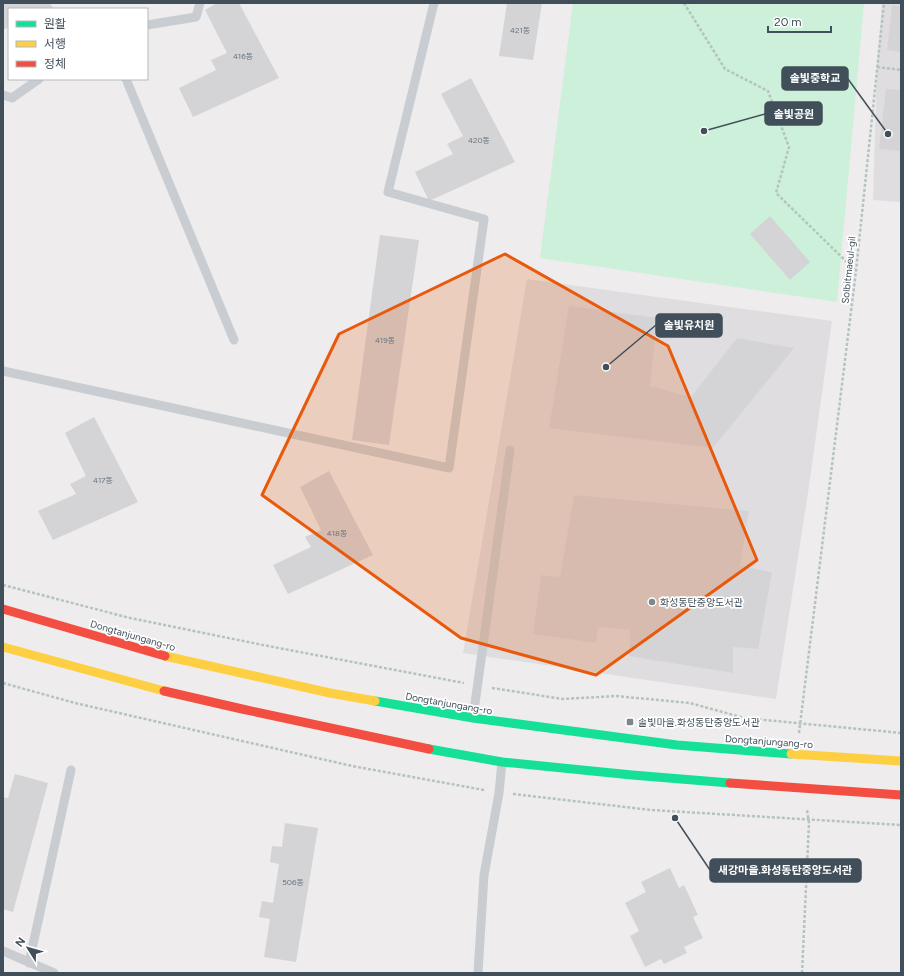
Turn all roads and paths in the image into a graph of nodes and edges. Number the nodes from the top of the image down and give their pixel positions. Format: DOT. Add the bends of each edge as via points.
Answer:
graph roads {
  1 [pos="200,3"];
  2 [pos="434,3"];
  3 [pos="684,3"];
  4 [pos="884,3"];
  5 [pos="148,25"];
  6 [pos="877,67"];
  7 [pos="901,70"];
  8 [pos="38,80"];
  9 [pos="126,80"];
  10 [pos="3,95"];
  11 [pos="856,271"];
  12 [pos="234,340"];
  13 [pos="3,371"];
  14 [pos="510,450"];
  15 [pos="824,539"];
  16 [pos="3,584"];
  17 [pos="3,609"];
  18 [pos="3,647"];
  19 [pos="477,685"];
  20 [pos="473,718"];
  21 [pos="901,733"];
  22 [pos="901,761"];
  23 [pos="502,762"];
  24 [pos="71,770"];
  25 [pos="901,796"];
  26 [pos="3,951"];
  27 [pos="29,963"];
  28 [pos="54,973"];
  29 [pos="478,973"];
  1 -- 5 [label="lane" via="196,17"];
  2 -- 13 [label="lane" via="388,192 484,219 449,468"];
  3 -- 11 [label="path" via="725,69 768,91 789,147 776,192"];
  4 -- 6 [label="path, Solbitmaeul-gil"];
  6 -- 7 [label="path"];
  6 -- 11 [label="path, Solbitmaeul-gil"];
  8 -- 10 [label="lane" via="12,98"];
  9 -- 12 [label="lane"];
  11 -- 15 [label="path, Solbitmaeul-gil"];
  14 -- 19 [label="lane"];
  16 -- 19 [label="path" via="130,618"];
  17 -- 20 [label="street, Dongtanjungang-ro" via="168,657 330,693"];
  18 -- 23 [label="street" via="235,708"];
  19 -- 20 [label="lane"];
  19 -- 21 [label="path" via="563,700 616,696 690,703 744,718"];
  20 -- 22 [label="street, Dongtanjungang-ro" via="677,745"];
  23 -- 25 [label="street"];
  23 -- 29 [label="lane" via="484,875"];
  24 -- 27 [label="lane"];
  26 -- 27 [label="lane"];
  27 -- 28 [label="lane"];
}
